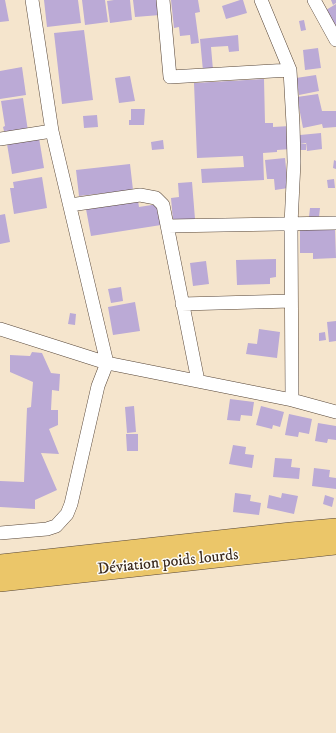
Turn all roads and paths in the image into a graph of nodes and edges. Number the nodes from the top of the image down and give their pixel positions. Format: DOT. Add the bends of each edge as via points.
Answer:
graph roads {
  1 [pos="32,0"];
  2 [pos="163,0"];
  3 [pos="261,0"];
  4 [pos="314,0"];
  5 [pos="336,40"];
  6 [pos="290,70"];
  7 [pos="52,131"];
  8 [pos="0,139"];
  9 [pos="70,205"];
  10 [pos="336,223"];
  11 [pos="291,224"];
  12 [pos="168,226"];
  13 [pos="291,301"];
  14 [pos="182,304"];
  15 [pos="0,329"];
  16 [pos="107,363"];
  17 [pos="198,381"];
  18 [pos="292,400"];
  19 [pos="336,412"];
  20 [pos="336,529"];
  21 [pos="0,533"];
  22 [pos="336,544"];
  23 [pos="0,565"];
  24 [pos="0,581"];
  1 -- 7 [label="street"];
  2 -- 6 [label="street" via="170,77"];
  3 -- 6 [label="street"];
  4 -- 5 [label="street"];
  6 -- 11 [label="street" via="294,162"];
  7 -- 8 [label="street"];
  7 -- 9 [label="street"];
  9 -- 12 [label="street" via="140,195 156,198 163,205"];
  9 -- 16 [label="street"];
  10 -- 11 [label="street"];
  11 -- 12 [label="street"];
  11 -- 13 [label="street"];
  12 -- 14 [label="street"];
  13 -- 14 [label="street"];
  13 -- 18 [label="street"];
  14 -- 17 [label="street"];
  15 -- 16 [label="street"];
  16 -- 17 [label="street"];
  16 -- 21 [label="street" via="98,386 67,514 56,526 47,529"];
  17 -- 18 [label="street"];
  18 -- 19 [label="street"];
  20 -- 23 [label="main road, Déviation poids lourds"];
  22 -- 24 [label="main road, Déviation poids lourds"];
}
